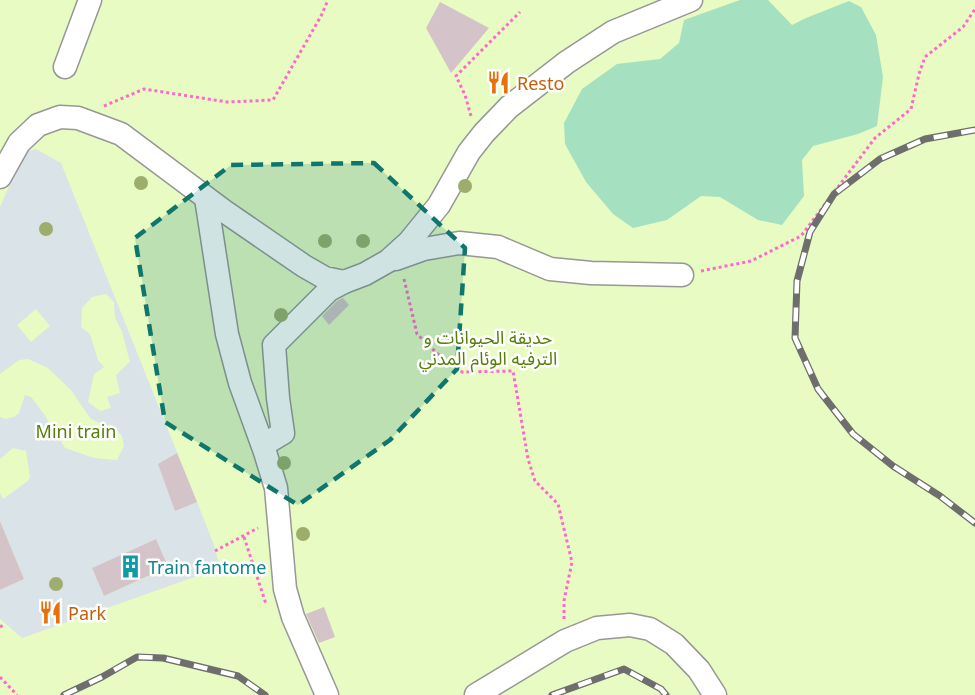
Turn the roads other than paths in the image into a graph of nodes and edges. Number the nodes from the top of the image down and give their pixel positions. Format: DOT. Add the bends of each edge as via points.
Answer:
graph roads {
  1 [pos="90,0"];
  2 [pos="691,0"];
  3 [pos="65,67"];
  4 [pos="38,125"];
  5 [pos="36,149"];
  6 [pos="0,177"];
  7 [pos="206,198"];
  8 [pos="459,243"];
  9 [pos="394,260"];
  10 [pos="489,260"];
  11 [pos="682,275"];
  12 [pos="344,282"];
  13 [pos="263,445"];
  14 [pos="327,695"];
  15 [pos="476,695"];
  16 [pos="715,695"];
  1 -- 3 [label="street"];
  2 -- 9 [label="street" via="613,32 509,107 469,152 439,205"];
  4 -- 5 [label="street"];
  4 -- 6 [label="street" via="19,143"];
  4 -- 7 [label="street" via="60,117 78,118 121,134"];
  7 -- 12 [label="street" via="304,266 325,278"];
  7 -- 13 [label="street" via="227,334"];
  8 -- 9 [label="street" via="424,249"];
  8 -- 10 [label="street"];
  8 -- 11 [label="street" via="498,247 550,269"];
  9 -- 12 [label="street"];
  12 -- 13 [label="street" via="329,290 274,345 283,433"];
  13 -- 14 [label="street" via="276,488 285,589"];
  15 -- 16 [label="street" via="565,641 597,628 630,625 650,628 675,645 699,670"];
}
